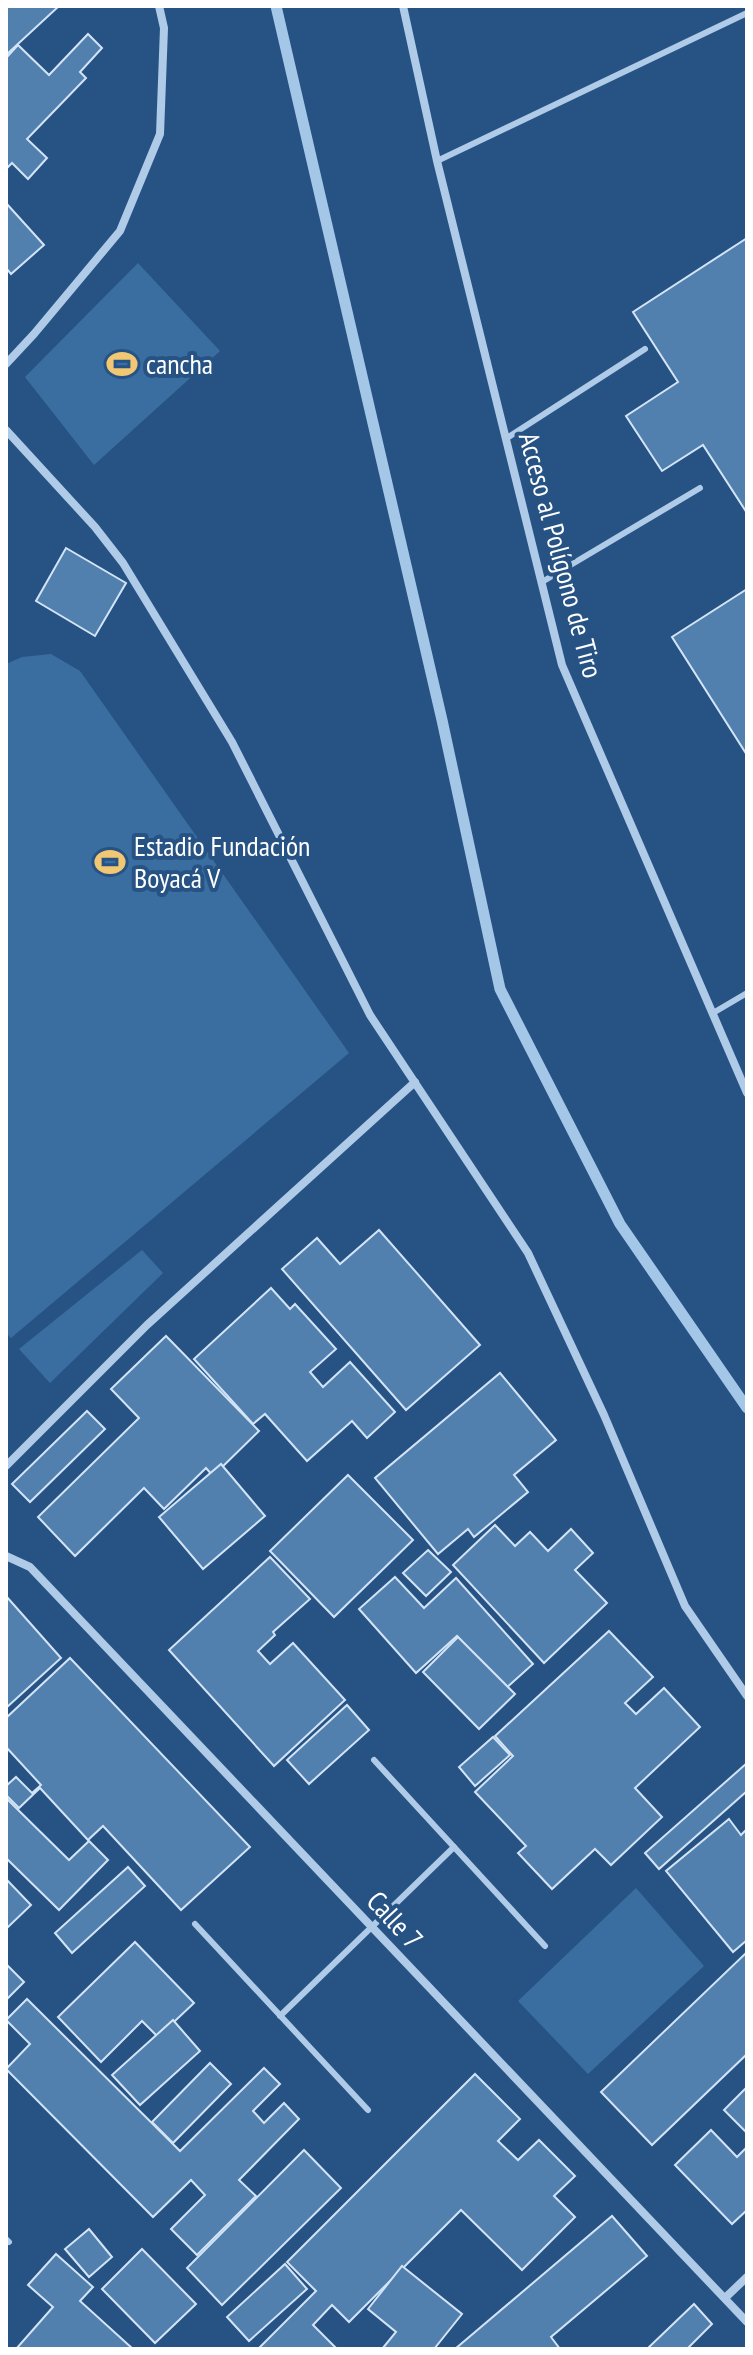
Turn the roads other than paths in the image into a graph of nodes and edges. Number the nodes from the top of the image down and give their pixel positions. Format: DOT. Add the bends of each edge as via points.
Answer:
graph roads {
  1 [pos="159,6"];
  2 [pos="403,6"];
  3 [pos="747,13"];
  4 [pos="437,161"];
  5 [pos="645,349"];
  6 [pos="6,364"];
  7 [pos="6,430"];
  8 [pos="507,438"];
  9 [pos="700,488"];
  10 [pos="542,582"];
  11 [pos="747,993"];
  12 [pos="713,1013"];
  13 [pos="415,1082"];
  14 [pos="747,1093"];
  15 [pos="6,1466"];
  16 [pos="6,1556"];
  17 [pos="747,1696"];
  18 [pos="374,1760"];
  19 [pos="454,1847"];
  20 [pos="195,1924"];
  21 [pos="372,1927"];
  22 [pos="545,1946"];
  23 [pos="280,2016"];
  24 [pos="368,2110"];
  25 [pos="747,2277"];
  26 [pos="725,2298"];
  27 [pos="747,2322"];
  1 -- 6 [label="street" via="164,28 160,134 120,231"];
  2 -- 4 [label="street, Acceso al Polígono de Tiro"];
  3 -- 4 [label="lane"];
  4 -- 8 [label="street, Acceso al Polígono de Tiro"];
  5 -- 8 [label="lane"];
  7 -- 13 [label="street" via="123,563 232,742 370,1015"];
  8 -- 10 [label="street, Acceso al Polígono de Tiro"];
  9 -- 10 [label="lane"];
  10 -- 12 [label="street, Acceso al Polígono de Tiro" via="562,665"];
  11 -- 12 [label="lane"];
  12 -- 14 [label="street, Acceso al Polígono de Tiro"];
  13 -- 15 [label="street" via="147,1325"];
  13 -- 17 [label="street" via="528,1253 685,1606"];
  16 -- 21 [label="street, Calle 7" via="30,1567"];
  18 -- 19 [label="lane"];
  19 -- 21 [label="lane"];
  19 -- 22 [label="lane"];
  20 -- 23 [label="lane"];
  21 -- 23 [label="lane"];
  21 -- 26 [label="street, Calle 7"];
  23 -- 24 [label="lane"];
  25 -- 26 [label="street"];
  26 -- 27 [label="street, Calle 7"];
}
